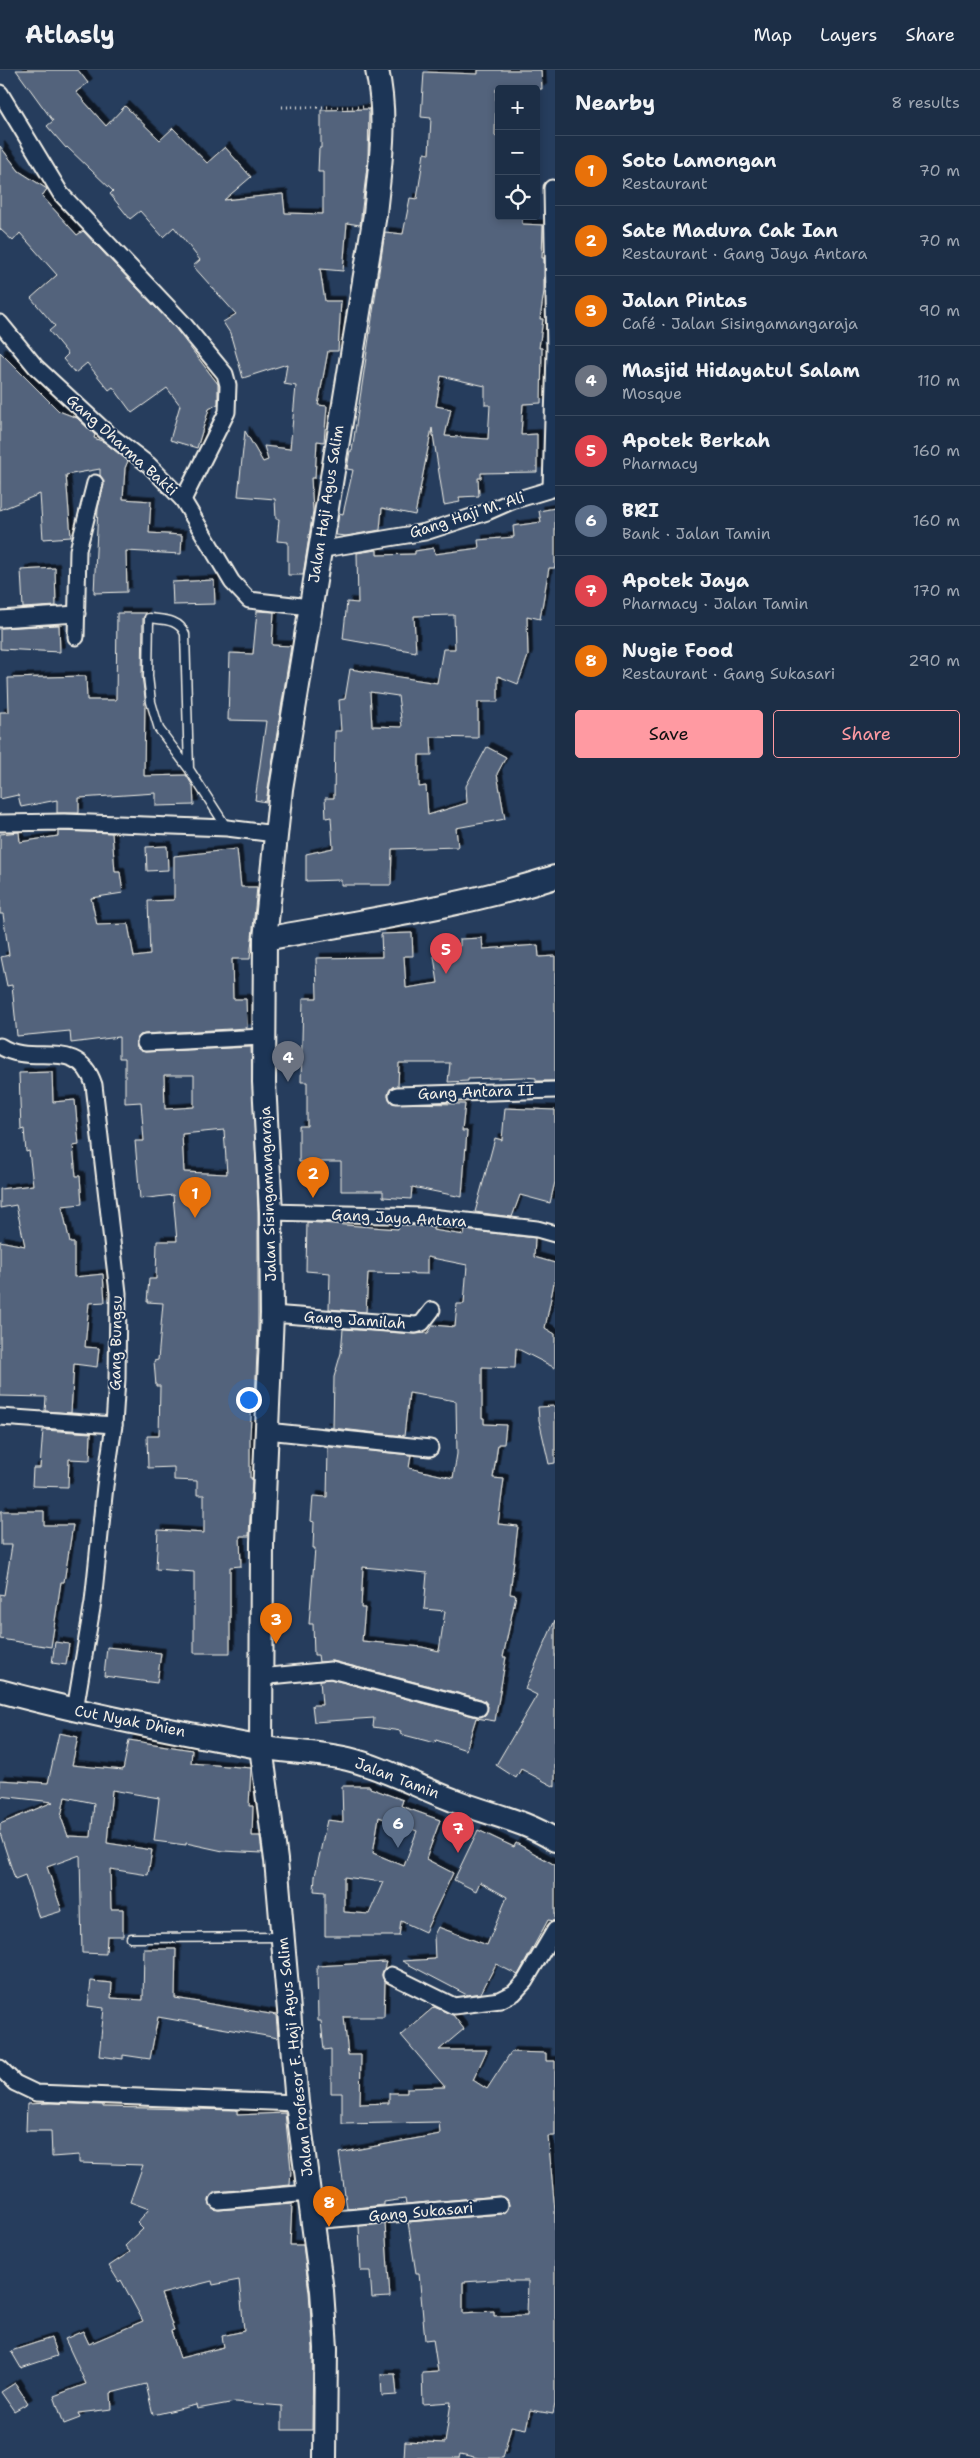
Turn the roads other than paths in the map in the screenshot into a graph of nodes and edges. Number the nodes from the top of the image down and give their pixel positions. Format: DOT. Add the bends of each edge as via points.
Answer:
graph roads {
  1 [pos="376,70"];
  2 [pos="0,93"];
  3 [pos="552,188"];
  4 [pos="0,323"];
  5 [pos="95,483"];
  6 [pos="553,488"];
  7 [pos="183,500"];
  8 [pos="318,550"];
  9 [pos="310,607"];
  10 [pos="77,614"];
  11 [pos="0,619"];
  12 [pos="76,637"];
  13 [pos="189,769"];
  14 [pos="0,823"];
  15 [pos="227,828"];
  16 [pos="275,834"];
  17 [pos="555,877"];
  18 [pos="265,939"];
  19 [pos="264,1037"];
  20 [pos="145,1043"];
  21 [pos="0,1046"];
  22 [pos="555,1090"];
  23 [pos="397,1095"];
  24 [pos="271,1212"];
  25 [pos="555,1234"];
  26 [pos="432,1310"];
  27 [pos="272,1314"];
  28 [pos="0,1417"];
  29 [pos="114,1426"];
  30 [pos="267,1432"];
  31 [pos="430,1448"];
  32 [pos="260,1677"];
  33 [pos="0,1691"];
  34 [pos="479,1708"];
  35 [pos="75,1710"];
  36 [pos="261,1747"];
  37 [pos="551,1835"];
  38 [pos="555,1930"];
  39 [pos="284,1937"];
  40 [pos="131,1938"];
  41 [pos="391,1975"];
  42 [pos="0,2068"];
  43 [pos="297,2103"];
  44 [pos="309,2193"];
  45 [pos="218,2201"];
  46 [pos="500,2205"];
  47 [pos="312,2220"];
  48 [pos="325,2458"];
  1 -- 8 [label="main road, Jalan Haji Agus Salim" via="384,126 374,222"];
  2 -- 7 [label="street" via="61,194 183,323 225,374 227,412"];
  3 -- 6 [label="street"];
  4 -- 7 [label="street, Gang Dharma Bakti" via="36,367 106,432 149,465"];
  5 -- 10 [label="street" via="79,541"];
  6 -- 8 [label="street, Gang Haji M. Ali" via="425,532"];
  7 -- 9 [label="street, Gang Dharma Bakti" via="232,582 249,600"];
  8 -- 9 [label="main road, Jalan Haji Agus Salim"];
  9 -- 16 [label="main road, Jalan Haji Agus Salim"];
  10 -- 11 [label="street"];
  10 -- 12 [label="street"];
  13 -- 13 [label="lane" via="185,634 176,622 149,618 148,676 154,716 159,729"];
  13 -- 15 [label="lane"];
  14 -- 15 [label="street"];
  15 -- 16 [label="street"];
  16 -- 18 [label="main road, Jalan Haji Agus Salim"];
  17 -- 18 [label="main road" via="454,905"];
  18 -- 19 [label="main road, Jalan Sisingamangaraja"];
  19 -- 20 [label="street"];
  19 -- 24 [label="main road, Jalan Sisingamangaraja"];
  21 -- 29 [label="street, Gang Bungsu" via="16,1052 74,1058 84,1064 94,1085 118,1293"];
  22 -- 23 [label="street, Gang Antara II"];
  24 -- 25 [label="street, Gang Jaya Antara" via="422,1216 537,1229"];
  24 -- 27 [label="main road, Jalan Sisingamangaraja"];
  26 -- 27 [label="street, Gang Jamilah" via="422,1323 416,1325"];
  27 -- 30 [label="main road, Jalan Sisingamangaraja"];
  28 -- 29 [label="street"];
  29 -- 35 [label="street, Gang Bungsu" via="93,1602"];
  30 -- 31 [label="street"];
  30 -- 32 [label="main road, Jalan Sisingamangaraja"];
  32 -- 34 [label="street" via="331,1670"];
  32 -- 36 [label="main road, Jalan Sisingamangaraja"];
  33 -- 35 [label="main road, Cut Nyak Dhien"];
  35 -- 36 [label="main road, Cut Nyak Dhien"];
  36 -- 37 [label="main road, Jalan Tamin" via="350,1759"];
  36 -- 39 [label="main road, Jalan Profesor F. Haji Agus Salim"];
  38 -- 41 [label="street" via="525,1981 514,1993 500,2000 454,2006"];
  39 -- 40 [label="lane"];
  39 -- 43 [label="main road, Jalan Profesor F. Haji Agus Salim"];
  42 -- 43 [label="street" via="15,2083 36,2093"];
  43 -- 44 [label="main road, Jalan Profesor F. Haji Agus Salim"];
  44 -- 45 [label="street"];
  44 -- 47 [label="main road, Jalan Profesor F. Haji Agus Salim"];
  46 -- 47 [label="street, Gang Sukasari"];
  47 -- 48 [label="main road, Jalan Profesor F. Haji Agus Salim" via="326,2348"];
}
